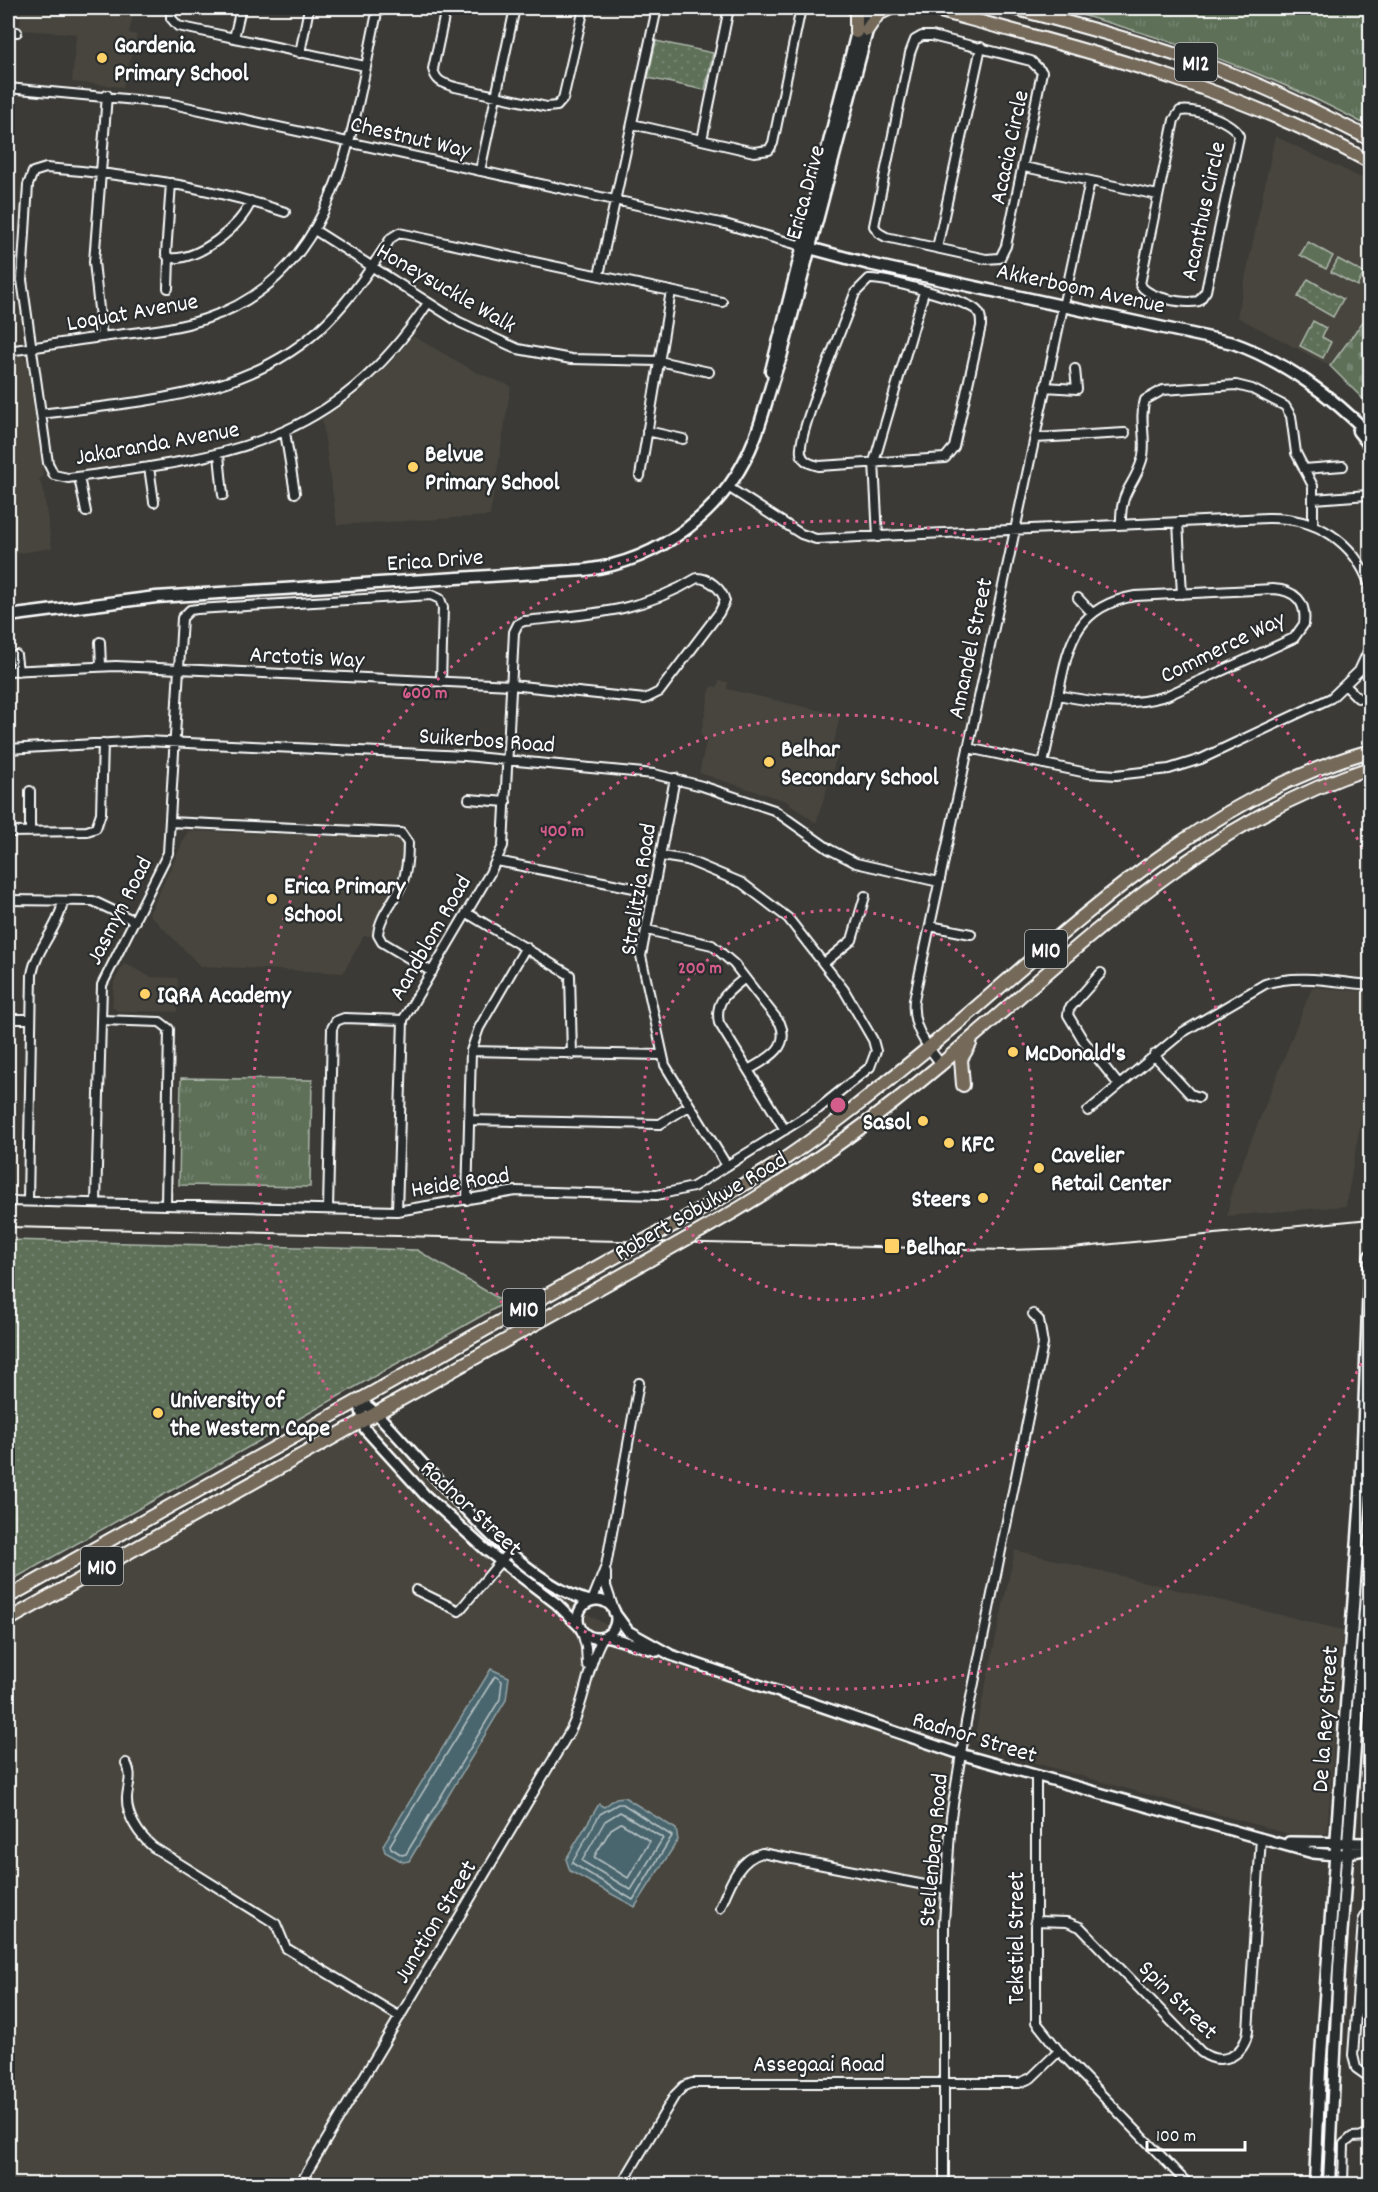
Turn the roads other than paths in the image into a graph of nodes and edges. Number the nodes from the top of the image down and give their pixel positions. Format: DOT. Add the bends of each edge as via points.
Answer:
graph roads {
  1 [pos="171,8"];
  2 [pos="241,8"];
  3 [pos="309,8"];
  4 [pos="378,8"];
  5 [pos="446,8"];
  6 [pos="515,8"];
  7 [pos="584,8"];
  8 [pos="657,8"];
  9 [pos="729,8"];
  10 [pos="801,8"];
  11 [pos="856,8"];
  12 [pos="863,8"];
  13 [pos="873,8"];
  14 [pos="891,8"];
  15 [pos="929,8"];
  16 [pos="1013,8"];
  17 [pos="8,31"];
  18 [pos="862,31"];
  19 [pos="17,32"];
  20 [pos="234,38"];
  21 [pos="981,47"];
  22 [pos="300,53"];
  23 [pos="365,66"];
  24 [pos="8,88"];
  25 [pos="107,95"];
  26 [pos="496,96"];
  27 [pos="632,124"];
  28 [pos="1371,138"];
  29 [pos="702,140"];
  30 [pos="348,142"];
  31 [pos="1371,162"];
  32 [pos="1024,167"];
  33 [pos="480,171"];
  34 [pos="100,172"];
  35 [pos="1090,181"];
  36 [pos="171,183"];
  37 [pos="1158,195"];
  38 [pos="251,201"];
  39 [pos="615,201"];
  40 [pos="285,212"];
  41 [pos="316,231"];
  42 [pos="806,247"];
  43 [pos="937,248"];
  44 [pos="169,258"];
  45 [pos="371,267"];
  46 [pos="599,275"];
  47 [pos="168,288"];
  48 [pos="671,291"];
  49 [pos="924,292"];
  50 [pos="722,302"];
  51 [pos="428,303"];
  52 [pos="1063,305"];
  53 [pos="102,337"];
  54 [pos="31,348"];
  55 [pos="8,351"];
  56 [pos="659,361"];
  57 [pos="1076,369"];
  58 [pos="709,372"];
  59 [pos="1045,387"];
  60 [pos="1329,400"];
  61 [pos="41,414"];
  62 [pos="647,431"];
  63 [pos="285,432"];
  64 [pos="1125,433"];
  65 [pos="1371,435"];
  66 [pos="1035,438"];
  67 [pos="683,439"];
  68 [pos="1371,446"];
  69 [pos="219,455"];
  70 [pos="874,462"];
  71 [pos="1343,466"];
  72 [pos="149,467"];
  73 [pos="1304,469"];
  74 [pos="640,476"];
  75 [pos="80,477"];
  76 [pos="728,487"];
  77 [pos="295,493"];
  78 [pos="223,495"];
  79 [pos="1368,495"];
  80 [pos="1314,499"];
  81 [pos="154,502"];
  82 [pos="86,512"];
  83 [pos="1178,522"];
  84 [pos="1121,525"];
  85 [pos="1313,525"];
  86 [pos="1014,532"];
  87 [pos="878,537"];
  88 [pos="1369,576"];
  89 [pos="1371,586"];
  90 [pos="1182,594"];
  91 [pos="1078,598"];
  92 [pos="1092,613"];
  93 [pos="8,616"];
  94 [pos="100,642"];
  95 [pos="1371,647"];
  96 [pos="16,655"];
  97 [pos="101,666"];
  98 [pos="179,669"];
  99 [pos="8,671"];
  100 [pos="18,671"];
  101 [pos="441,682"];
  102 [pos="511,685"];
  103 [pos="1346,686"];
  104 [pos="1058,695"];
  105 [pos="1358,698"];
  106 [pos="103,743"];
  107 [pos="175,743"];
  108 [pos="968,748"];
  109 [pos="8,749"];
  110 [pos="1371,751"];
  111 [pos="508,759"];
  112 [pos="1043,764"];
  113 [pos="1371,770"];
  114 [pos="675,778"];
  115 [pos="30,791"];
  116 [pos="469,799"];
  117 [pos="506,801"];
  118 [pos="170,822"];
  119 [pos="8,832"];
  120 [pos="30,832"];
  121 [pos="661,856"];
  122 [pos="497,861"];
  123 [pos="939,882"];
  124 [pos="654,892"];
  125 [pos="865,896"];
  126 [pos="8,900"];
  127 [pos="63,901"];
  128 [pos="467,913"];
  129 [pos="135,921"];
  130 [pos="930,926"];
  131 [pos="646,930"];
  132 [pos="970,934"];
  133 [pos="526,947"];
  134 [pos="825,963"];
  135 [pos="432,972"];
  136 [pos="1101,973"];
  137 [pos="745,978"];
  138 [pos="1371,985"];
  139 [pos="8,1019"];
  140 [pos="31,1019"];
  141 [pos="100,1020"];
  142 [pos="403,1020"];
  143 [pos="978,1033"];
  144 [pos="928,1048"];
  145 [pos="471,1051"];
  146 [pos="573,1055"];
  147 [pos="662,1055"];
  148 [pos="1154,1055"];
  149 [pos="941,1064"];
  150 [pos="748,1070"];
  151 [pos="1119,1084"];
  152 [pos="963,1085"];
  153 [pos="1199,1097"];
  154 [pos="689,1106"];
  155 [pos="1088,1111"];
  156 [pos="469,1120"];
  157 [pos="785,1130"];
  158 [pos="727,1166"];
  159 [pos="467,1200"];
  160 [pos="8,1201"];
  161 [pos="28,1201"];
  162 [pos="96,1203"];
  163 [pos="165,1205"];
  164 [pos="328,1209"];
  165 [pos="397,1211"];
  166 [pos="1371,1256"];
  167 [pos="1033,1314"];
  168 [pos="639,1383"];
  169 [pos="359,1400"];
  170 [pos="376,1413"];
  171 [pos="362,1421"];
  172 [pos="440,1481"];
  173 [pos="426,1495"];
  174 [pos="1371,1541"];
  175 [pos="510,1550"];
  176 [pos="500,1562"];
  177 [pos="606,1566"];
  178 [pos="416,1590"];
  179 [pos="8,1598"];
  180 [pos="591,1601"];
  181 [pos="614,1611"];
  182 [pos="8,1620"];
  183 [pos="580,1628"];
  184 [pos="604,1636"];
  185 [pos="671,1655"];
  186 [pos="587,1673"];
  187 [pos="960,1754"];
  188 [pos="126,1763"];
  189 [pos="1036,1775"];
  190 [pos="1262,1838"];
  191 [pos="1272,1840"];
  192 [pos="1348,1842"];
  193 [pos="1336,1843"];
  194 [pos="1371,1844"];
  195 [pos="1371,1849"];
  196 [pos="1342,1855"];
  197 [pos="945,1889"];
  198 [pos="1371,1905"];
  199 [pos="720,1908"];
  200 [pos="1035,1921"];
  201 [pos="1359,1966"];
  202 [pos="1371,1966"];
  203 [pos="1371,2010"];
  204 [pos="1356,2011"];
  205 [pos="400,2017"];
  206 [pos="1059,2051"];
  207 [pos="1371,2078"];
  208 [pos="944,2083"];
  209 [pos="1371,2136"];
  210 [pos="300,2184"];
  211 [pos="622,2184"];
  212 [pos="944,2184"];
  213 [pos="1188,2184"];
  214 [pos="1316,2184"];
  215 [pos="1329,2184"];
  216 [pos="1343,2184"];
  1 -- 20 [label="street" via="171,18 178,26"];
  2 -- 20 [label="street"];
  3 -- 22 [label="street"];
  4 -- 23 [label="street, Loquat Avenue"];
  5 -- 26 [label="street" via="433,69 435,77 441,83"];
  6 -- 26 [label="street"];
  7 -- 26 [label="street" via="563,99 557,106"];
  8 -- 27 [label="street"];
  9 -- 29 [label="street"];
  10 -- 29 [label="street" via="771,147 760,153"];
  11 -- 18 [label="main road"];
  12 -- 18 [label="main road, Erica Drive"];
  13 -- 18 [label="main road, Erica Drive"];
  14 -- 18 [label="main road" via="878,14"];
  15 -- 31 [label="main road, M12" via="1169,75 1287,120"];
  16 -- 28 [label="main road, M12" via="1221,70"];
  17 -- 19 [label="street"];
  18 -- 42 [label="main road, Erica Drive"];
  20 -- 22 [label="street"];
  21 -- 32 [label="street, Acacia Circle" via="1031,61 1042,72"];
  21 -- 43 [label="street"];
  21 -- 43 [label="street, Acacia Circle" via="922,36 912,44 907,64 874,226 882,235"];
  22 -- 23 [label="street"];
  23 -- 30 [label="street, Loquat Avenue"];
  24 -- 25 [label="street, Chestnut Way"];
  25 -- 30 [label="street, Chestnut Way" via="168,103"];
  25 -- 34 [label="street"];
  26 -- 33 [label="street"];
  27 -- 29 [label="street"];
  27 -- 39 [label="street"];
  30 -- 33 [label="street, Chestnut Way"];
  30 -- 41 [label="street, Loquat Avenue"];
  32 -- 35 [label="street"];
  32 -- 43 [label="street, Acacia Circle" via="1005,251 1000,258 986,259"];
  33 -- 39 [label="street, Chestnut Way"];
  34 -- 36 [label="street"];
  34 -- 53 [label="street" via="93,274"];
  34 -- 54 [label="street" via="41,168 30,176 22,280"];
  35 -- 37 [label="street"];
  35 -- 52 [label="street, Amandel Street"];
  36 -- 38 [label="street"];
  36 -- 44 [label="street" via="166,254"];
  37 -- 37 [label="street, Acanthus Circle" via="1140,284 1152,294 1199,301 1206,291 1235,157 1239,136 1236,129 1192,111 1180,111 1174,120"];
  38 -- 40 [label="street"];
  38 -- 44 [label="street" via="242,218 220,238 184,256"];
  39 -- 42 [label="street, Chestnut Way" via="737,226"];
  39 -- 46 [label="street"];
  41 -- 45 [label="street, Honeysuckle Walk"];
  41 -- 53 [label="street, Loquat Avenue" via="272,282 224,312 167,328"];
  42 -- 52 [label="main road, Akkerboom Avenue"];
  42 -- 76 [label="main road, Erica Drive" via="781,357 755,439"];
  44 -- 47 [label="street"];
  45 -- 46 [label="street" via="391,238 399,234"];
  45 -- 51 [label="street, Honeysuckle Walk"];
  45 -- 61 [label="street" via="326,324 292,351 252,374 204,390"];
  46 -- 48 [label="street"];
  48 -- 50 [label="street"];
  48 -- 56 [label="street"];
  49 -- 70 [label="street"];
  49 -- 70 [label="street" via="975,309 981,320 954,447 938,460"];
  49 -- 70 [label="street" via="875,279 859,286 804,435 801,450 808,463 819,466"];
  51 -- 56 [label="street, Honeysuckle Walk" via="478,333 527,352 571,359"];
  51 -- 63 [label="street, Jakaranda Avenue" via="378,366 321,412"];
  52 -- 59 [label="street, Amandel Street"];
  52 -- 60 [label="main road, Akkerboom Avenue" via="1240,346 1281,365"];
  53 -- 54 [label="street, Loquat Avenue"];
  54 -- 55 [label="street, Loquat Avenue"];
  54 -- 61 [label="street"];
  56 -- 58 [label="street, Honeysuckle Walk"];
  56 -- 62 [label="street"];
  57 -- 59 [label="street" via="1077,389"];
  59 -- 66 [label="street, Amandel Street"];
  60 -- 65 [label="main road, Akkerboom Avenue"];
  60 -- 68 [label="main road, Akkerboom Avenue"];
  61 -- 75 [label="street, Jakaranda Avenue" via="48,463 54,475"];
  62 -- 67 [label="street"];
  62 -- 74 [label="street"];
  63 -- 69 [label="street, Jakaranda Avenue"];
  63 -- 77 [label="street"];
  64 -- 66 [label="street"];
  66 -- 86 [label="street, Amandel Street"];
  69 -- 72 [label="street, Jakaranda Avenue"];
  69 -- 78 [label="street"];
  70 -- 87 [label="street"];
  71 -- 73 [label="street"];
  72 -- 75 [label="street, Jakaranda Avenue"];
  72 -- 81 [label="street"];
  73 -- 80 [label="street" via="1311,478"];
  73 -- 84 [label="street" via="1293,442 1291,416 1281,404 1243,386 1163,390 1145,400 1141,413 1144,452 1122,501"];
  75 -- 82 [label="street"];
  76 -- 87 [label="street" via="801,534 816,539"];
  76 -- 93 [label="main road, Erica Drive" via="695,523 666,543 630,560 596,569 156,597"];
  79 -- 80 [label="street"];
  80 -- 85 [label="street"];
  83 -- 84 [label="street"];
  83 -- 85 [label="street" via="1284,518"];
  83 -- 90 [label="street"];
  84 -- 86 [label="street"];
  85 -- 88 [label="street" via="1344,544"];
  86 -- 87 [label="street"];
  86 -- 108 [label="street, Amandel Street"];
  88 -- 89 [label="street"];
  90 -- 92 [label="street, Commerce Way" via="1123,598"];
  90 -- 104 [label="street, Commerce Way" via="1286,589 1303,605 1304,624 1286,642 1154,700 1107,704"];
  91 -- 92 [label="street"];
  92 -- 104 [label="street, Commerce Way" via="1071,642"];
  94 -- 97 [label="street"];
  95 -- 103 [label="street"];
  96 -- 100 [label="street"];
  97 -- 98 [label="street, Arctotis Way"];
  97 -- 100 [label="street, Arctotis Way"];
  98 -- 101 [label="street, Arctotis Way"];
  98 -- 101 [label="street, Jasmyn Road" via="182,618 190,610 431,595 440,599 443,606"];
  98 -- 107 [label="street, Jasmyn Road"];
  99 -- 100 [label="street, Arctotis Way"];
  101 -- 102 [label="street, Arctotis Way"];
  102 -- 102 [label="street, Arctotis Way" via="514,632 524,621 621,611 654,600 697,578 708,581 723,595 725,601 719,613 660,692 651,698"];
  102 -- 111 [label="street, Aandblom Road"];
  103 -- 105 [label="street"];
  103 -- 112 [label="street" via="1312,709 1168,770 1116,775"];
  104 -- 112 [label="street, Commerce Way"];
  106 -- 107 [label="street, Suikerbos Road"];
  106 -- 109 [label="street, Suikerbos Road"];
  106 -- 120 [label="street" via="99,824 87,831"];
  107 -- 111 [label="street, Suikerbos Road"];
  107 -- 118 [label="street, Jasmyn Road"];
  108 -- 112 [label="street"];
  108 -- 123 [label="street, Amandel Street"];
  110 -- 144 [label="main road, Robert Sobukwe Road / M10" via="1343,758 1253,800 1177,843"];
  111 -- 114 [label="street, Suikerbos Road"];
  111 -- 117 [label="street, Aandblom Road"];
  113 -- 143 [label="main road, Robert Sobukwe Road / M10" via="1258,815 1194,855 1128,905"];
  114 -- 121 [label="street, Strelitzia Road"];
  114 -- 123 [label="street, Suikerbos Road" via="774,810 856,863"];
  115 -- 120 [label="street"];
  116 -- 117 [label="street"];
  117 -- 122 [label="street, Aandblom Road" via="504,835"];
  118 -- 129 [label="street, Jasmyn Road" via="168,853"];
  118 -- 135 [label="street" via="401,833 408,843 403,882 380,923 378,935 382,942"];
  119 -- 120 [label="street"];
  121 -- 124 [label="street, Strelitzia Road"];
  121 -- 134 [label="street" via="687,860 742,883 788,918"];
  122 -- 124 [label="street"];
  122 -- 128 [label="street, Aandblom Road"];
  123 -- 130 [label="street, Amandel Street"];
  124 -- 131 [label="street, Strelitzia Road"];
  125 -- 134 [label="street" via="852,939"];
  126 -- 127 [label="street"];
  127 -- 129 [label="street" via="98,902"];
  127 -- 140 [label="street" via="33,967"];
  128 -- 133 [label="street"];
  128 -- 135 [label="street, Aandblom Road"];
  129 -- 141 [label="street, Jasmyn Road" via="102,985"];
  130 -- 132 [label="street"];
  130 -- 144 [label="street, Amandel Street" via="913,1008 916,1025"];
  131 -- 137 [label="street" via="712,945"];
  131 -- 147 [label="street, Strelitzia Road" via="641,957"];
  133 -- 145 [label="street" via="479,1028"];
  133 -- 146 [label="street" via="570,975"];
  134 -- 157 [label="street, Heide Road" via="873,1040 875,1059 818,1109"];
  135 -- 142 [label="street, Aandblom Road"];
  136 -- 151 [label="street" via="1067,1011 1083,1040"];
  137 -- 150 [label="street" via="723,995 717,1015"];
  137 -- 150 [label="street" via="783,1030 777,1050"];
  138 -- 148 [label="street" via="1279,980 1241,996"];
  139 -- 140 [label="street"];
  140 -- 161 [label="street"];
  141 -- 162 [label="street, Jasmyn Road"];
  141 -- 163 [label="street" via="160,1022 169,1029"];
  142 -- 164 [label="street" via="344,1018 332,1028"];
  142 -- 165 [label="street, Aandblom Road"];
  143 -- 149 [label="main road, Robert Sobukwe Road / M10"];
  143 -- 152 [label="main road" via="963,1054"];
  144 -- 149 [label="street, Amandel Street"];
  144 -- 169 [label="main road, Robert Sobukwe Road / M10, bridge" via="782,1161"];
  145 -- 146 [label="street"];
  145 -- 156 [label="street"];
  146 -- 147 [label="street"];
  147 -- 154 [label="street, Strelitzia Road" via="669,1075"];
  148 -- 151 [label="street"];
  148 -- 153 [label="street" via="1190,1095"];
  149 -- 170 [label="main road, Robert Sobukwe Road / M10, bridge" via="830,1152 766,1194"];
  150 -- 157 [label="street"];
  151 -- 155 [label="street"];
  154 -- 156 [label="street" via="660,1124"];
  154 -- 158 [label="street, Strelitzia Road"];
  156 -- 159 [label="street"];
  157 -- 158 [label="street, Heide Road"];
  158 -- 159 [label="street, Heide Road" via="693,1187 665,1194 516,1191"];
  159 -- 165 [label="street, Heide Road"];
  160 -- 161 [label="street, Heide Road"];
  161 -- 162 [label="street, Heide Road"];
  162 -- 163 [label="street, Heide Road"];
  163 -- 164 [label="street, Heide Road"];
  164 -- 165 [label="street, Heide Road"];
  166 -- 193 [label="main road, De la Rey Street" via="1361,1496"];
  167 -- 187 [label="street, Stellenberg Road" via="1039,1320 1043,1344"];
  168 -- 177 [label="street"];
  169 -- 170 [label="street, Radnor Street"];
  169 -- 171 [label="street, Radnor Street"];
  169 -- 179 [label="main road, Robert Sobukwe Road / M10"];
  170 -- 171 [label="main road, Robert Sobukwe Road / M10"];
  170 -- 172 [label="street, Radnor Street"];
  171 -- 173 [label="street, Radnor Street"];
  171 -- 182 [label="main road, Robert Sobukwe Road / M10"];
  172 -- 173 [label="street"];
  172 -- 175 [label="street, Radnor Street" via="471,1516"];
  173 -- 176 [label="street, Radnor Street"];
  174 -- 192 [label="main road, De la Rey Street"];
  175 -- 176 [label="street"];
  175 -- 180 [label="street, Radnor Street" via="566,1592"];
  176 -- 178 [label="street" via="459,1611"];
  176 -- 183 [label="street, Radnor Street" via="557,1604"];
  177 -- 180 [label="street"];
  177 -- 181 [label="street" via="606,1586"];
  180 -- 181 [label="street" via="604,1602"];
  180 -- 183 [label="street" via="579,1612"];
  181 -- 184 [label="street" via="615,1625"];
  181 -- 185 [label="street, Radnor Street" via="628,1631"];
  183 -- 184 [label="street" via="591,1637"];
  183 -- 186 [label="street, Junction Street" via="586,1647"];
  184 -- 185 [label="street, Radnor Street"];
  184 -- 186 [label="street, Junction Street"];
  185 -- 187 [label="street, Radnor Street"];
  186 -- 205 [label="street, Junction Street" via="579,1713 570,1731"];
  187 -- 189 [label="street, Radnor Street"];
  187 -- 197 [label="street, Stellenberg Road"];
  188 -- 205 [label="street" via="130,1772 128,1810 144,1839 278,1925 286,1948"];
  189 -- 190 [label="street, Radnor Street"];
  189 -- 200 [label="street, Tekstiel Street"];
  190 -- 191 [label="street, Radnor Street"];
  190 -- 200 [label="street, Spin Street" via="1248,2031 1243,2047 1232,2056 1215,2059 1201,2052 1080,1927 1067,1922"];
  191 -- 193 [label="street, Radnor Street"];
  191 -- 196 [label="street, Radnor Street" via="1313,1853"];
  192 -- 193 [label="street, Radnor Street"];
  192 -- 194 [label="street, Radnor Street"];
  192 -- 196 [label="main road, De la Rey Street"];
  193 -- 196 [label="main road, De la Rey Street"];
  195 -- 196 [label="street, Radnor Street"];
  196 -- 214 [label="main road, De la Rey Street" via="1320,2069"];
  196 -- 215 [label="main road, De la Rey Street"];
  197 -- 199 [label="street" via="762,1853 743,1864"];
  197 -- 208 [label="street, Stellenberg Road"];
  198 -- 201 [label="street" via="1364,1914"];
  200 -- 206 [label="street, Tekstiel Street" via="1035,2017 1041,2031"];
  201 -- 202 [label="street"];
  201 -- 204 [label="street"];
  203 -- 204 [label="street"];
  204 -- 207 [label="street" via="1353,2062"];
  205 -- 210 [label="street, Junction Street"];
  206 -- 208 [label="street, Assegaai Road" via="1035,2076 1023,2082"];
  206 -- 213 [label="street, Tekstiel Street"];
  208 -- 211 [label="street, Assegaai Road" via="688,2084 675,2095"];
  208 -- 212 [label="street, Stellenberg Road"];
  209 -- 216 [label="street" via="1352,2137 1344,2144"];
}
